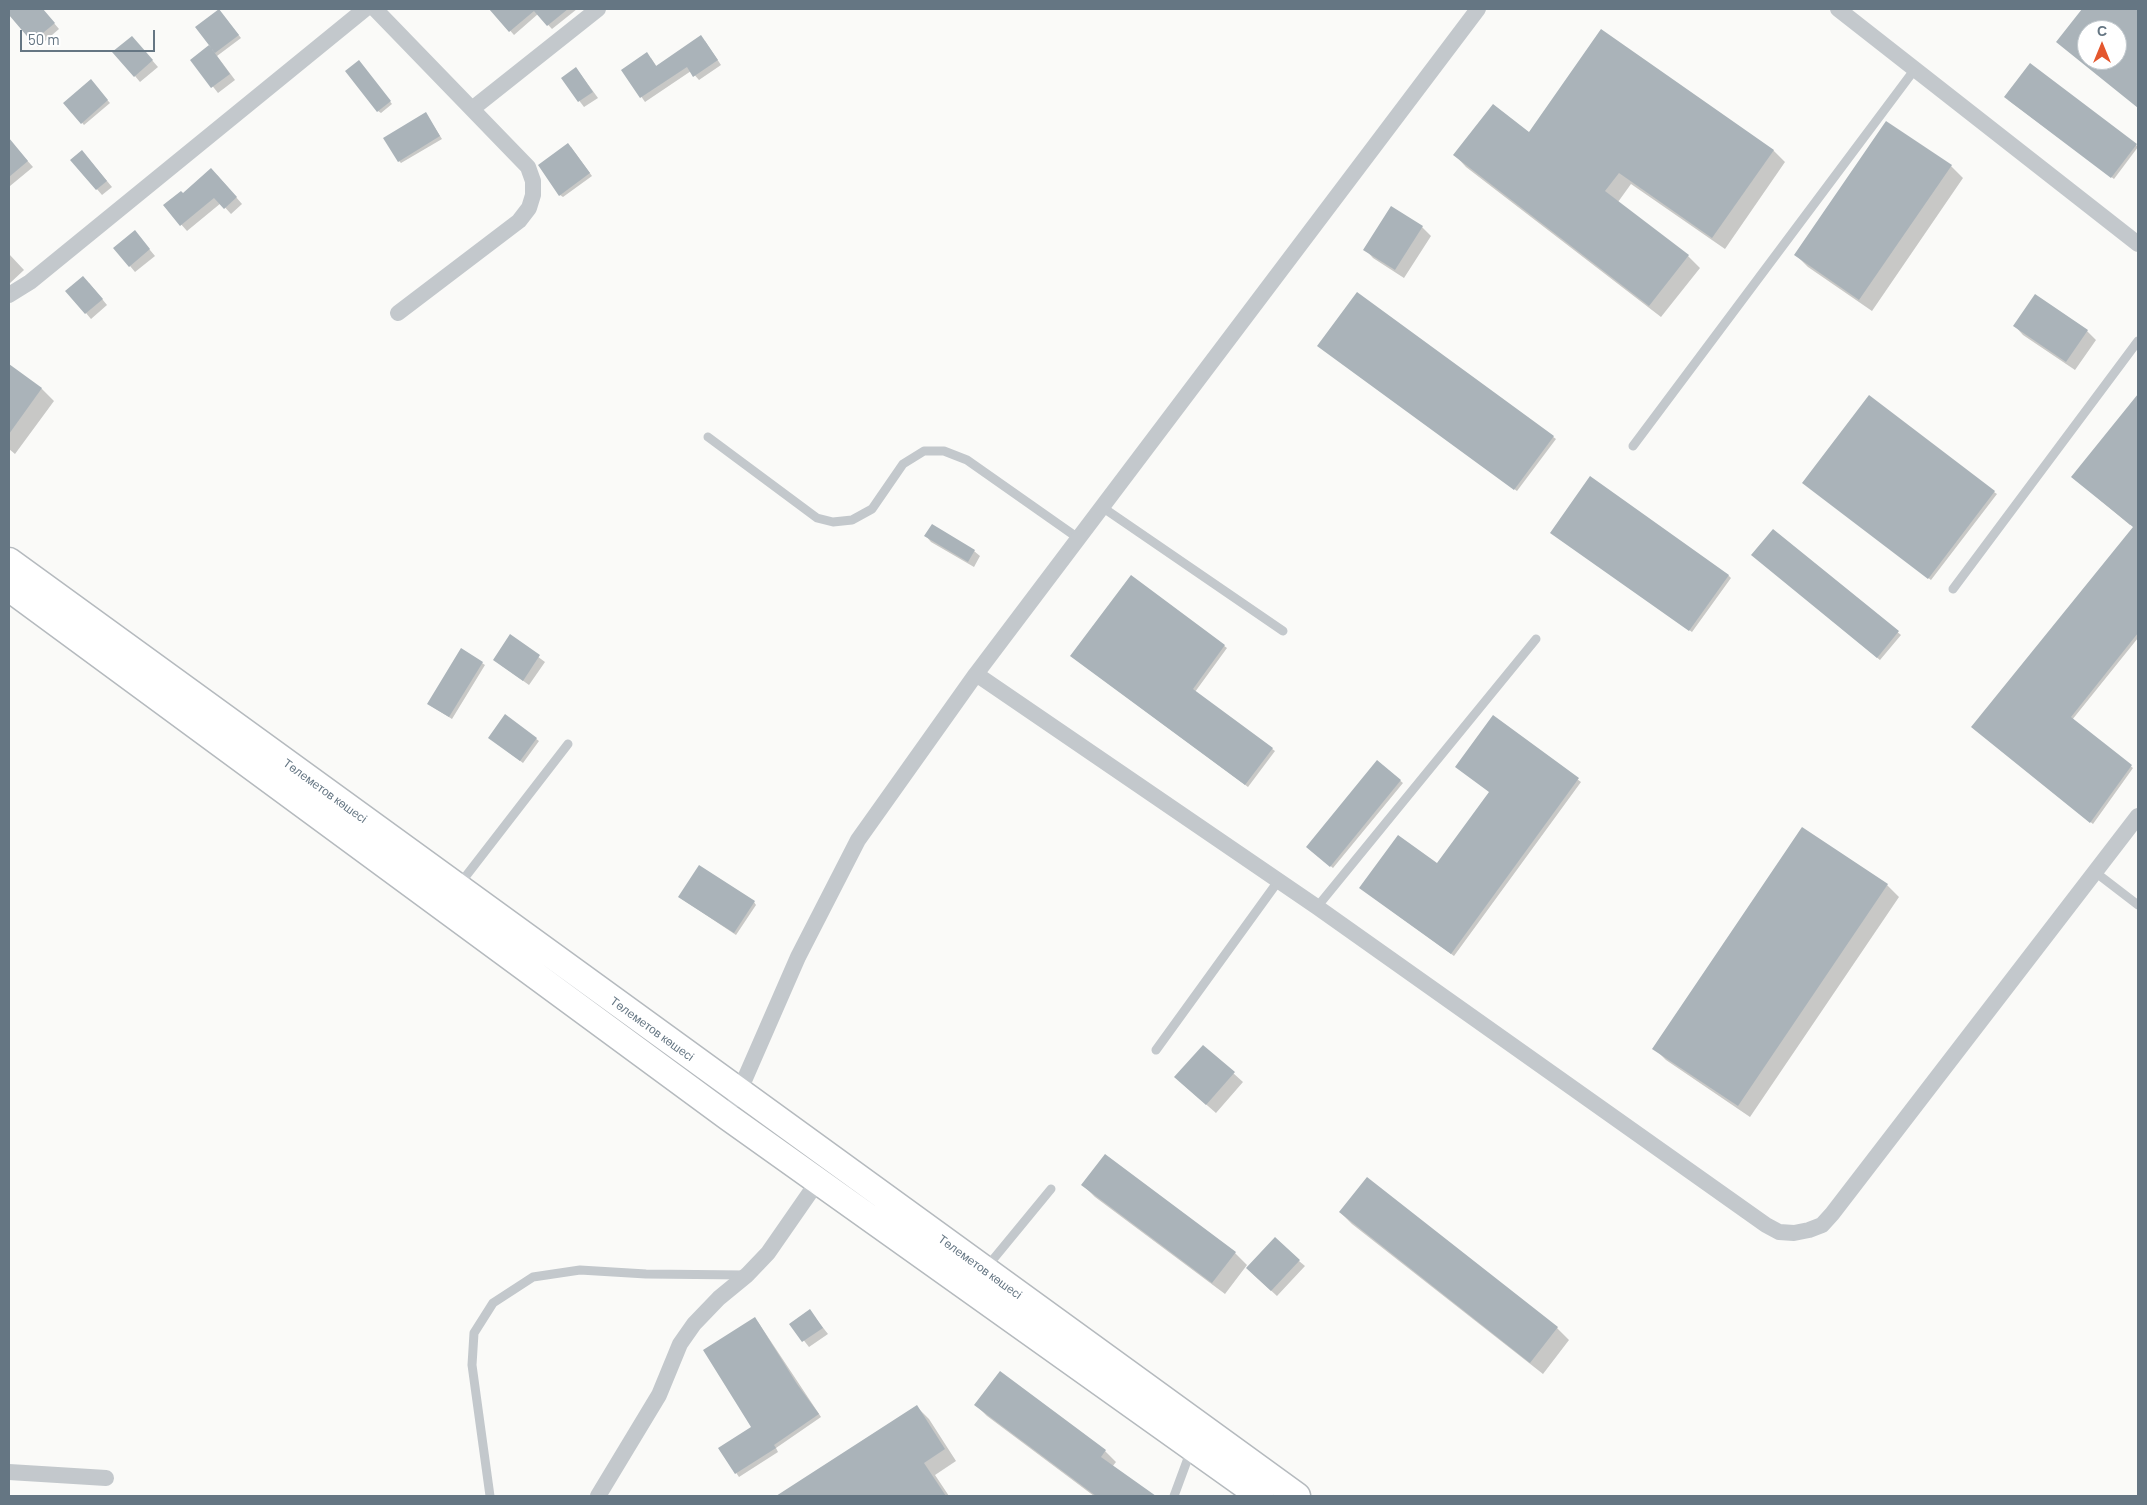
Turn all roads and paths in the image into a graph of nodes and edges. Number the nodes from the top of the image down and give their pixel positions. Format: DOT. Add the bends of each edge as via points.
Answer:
graph roads {
  1 [pos="365,9"];
  2 [pos="375,9"];
  3 [pos="598,9"];
  4 [pos="1478,9"];
  5 [pos="1838,9"];
  6 [pos="1915,69"];
  7 [pos="472,109"];
  8 [pos="2138,244"];
  9 [pos="9,295"];
  10 [pos="398,313"];
  11 [pos="2138,340"];
  12 [pos="708,437"];
  13 [pos="1633,446"];
  14 [pos="1102,507"];
  15 [pos="1078,538"];
  16 [pos="9,561"];
  17 [pos="9,588"];
  18 [pos="1953,590"];
  19 [pos="1283,631"];
  20 [pos="1536,639"];
  21 [pos="976,674"];
  22 [pos="568,744"];
  23 [pos="2138,816"];
  24 [pos="2094,872"];
  25 [pos="1279,880"];
  26 [pos="457,887"];
  27 [pos="2138,906"];
  28 [pos="1317,907"];
  29 [pos="1156,1050"];
  30 [pos="739,1093"];
  31 [pos="728,1117"];
  32 [pos="818,1181"];
  33 [pos="1051,1190"];
  34 [pos="984,1270"];
  35 [pos="747,1275"];
  36 [pos="1192,1448"];
  37 [pos="9,1472"];
  38 [pos="106,1478"];
  39 [pos="490,1496"];
  40 [pos="598,1496"];
  41 [pos="1174,1496"];
  42 [pos="1260,1496"];
  43 [pos="1297,1496"];
  1 -- 9 [label="street" via="30,282"];
  2 -- 7 [label="street"];
  3 -- 7 [label="street"];
  4 -- 14 [label="street"];
  5 -- 6 [label="street"];
  6 -- 8 [label="street"];
  6 -- 13 [label="lane"];
  7 -- 10 [label="street" via="528,167 533,181 529,208 519,221"];
  11 -- 18 [label="lane"];
  12 -- 15 [label="lane" via="817,518 832,522 852,520 872,509 903,464 924,452 944,452 967,460"];
  14 -- 15 [label="street"];
  14 -- 19 [label="lane"];
  15 -- 21 [label="street"];
  16 -- 26 [label="main road, Төлеметов көшесі"];
  17 -- 31 [label="main road, Төлеметов көшесі"];
  20 -- 28 [label="lane"];
  21 -- 25 [label="street"];
  21 -- 30 [label="street" via="858,840 798,957"];
  22 -- 26 [label="lane"];
  23 -- 24 [label="street"];
  24 -- 27 [label="lane"];
  24 -- 28 [label="street" via="1832,1214 1822,1225 1794,1232 1779,1232 1766,1225"];
  25 -- 28 [label="street"];
  25 -- 29 [label="lane"];
  26 -- 30 [label="main road, Төлеметов көшесі"];
  30 -- 31 [label="street"];
  30 -- 34 [label="main road, Төлеметов көшесі"];
  31 -- 32 [label="main road, Төлеметов көшесі"];
  32 -- 35 [label="street" via="768,1253"];
  32 -- 36 [label="main road, Төлеметов көшесі"];
  33 -- 34 [label="lane"];
  34 -- 43 [label="main road, Төлеметов көшесі"];
  35 -- 39 [label="lane" via="580,1270 533,1277 493,1303 474,1334 472,1365"];
  35 -- 40 [label="street" via="719,1298 680,1344 659,1395"];
  36 -- 41 [label="lane"];
  36 -- 42 [label="main road, Төлеметов көшесі"];
  37 -- 38 [label="street"];
}
